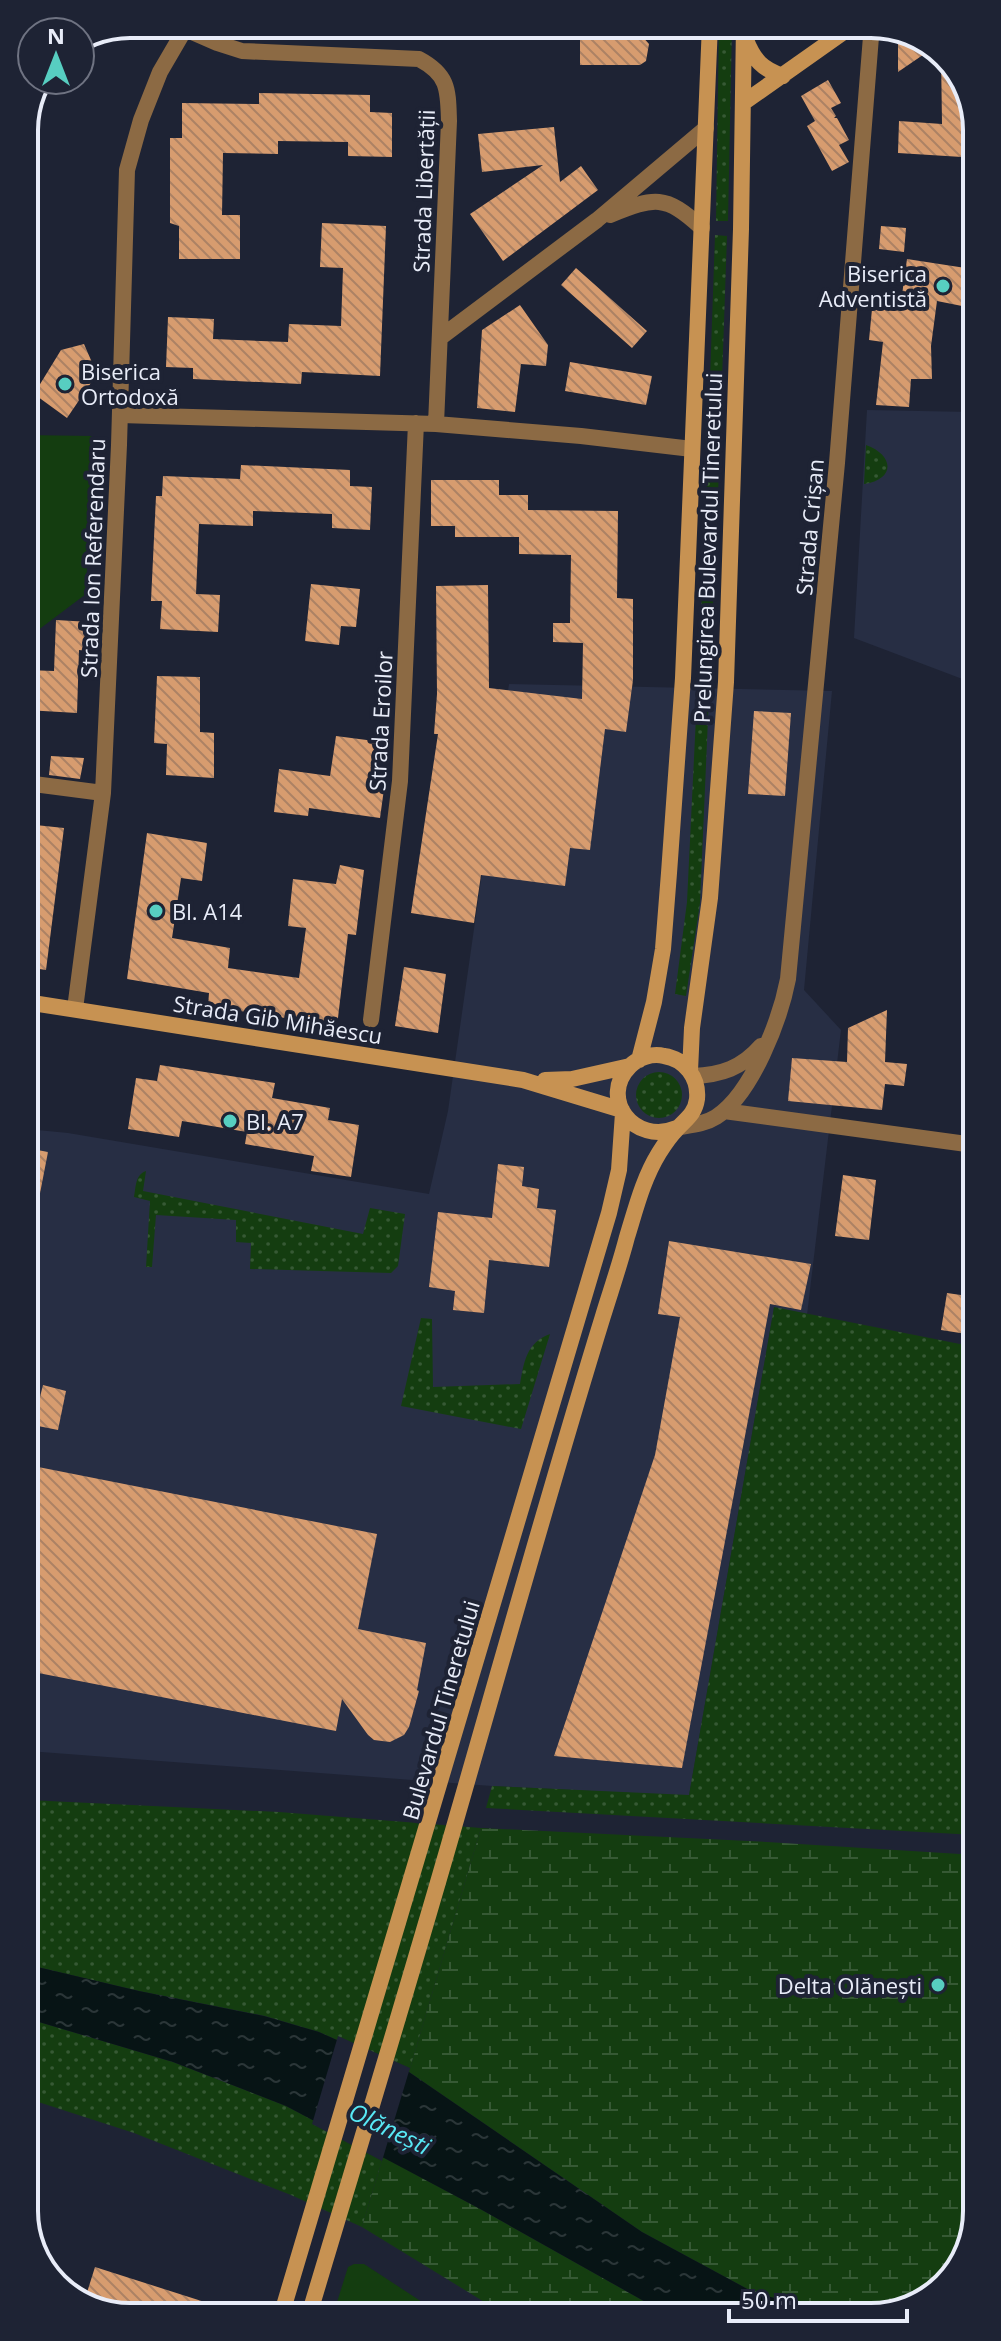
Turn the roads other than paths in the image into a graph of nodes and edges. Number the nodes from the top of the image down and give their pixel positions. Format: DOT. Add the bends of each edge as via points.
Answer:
graph roads {
  1 [pos="180,38"];
  2 [pos="207,38"];
  3 [pos="709,38"];
  4 [pos="744,38"];
  5 [pos="747,38"];
  6 [pos="836,38"];
  7 [pos="871,38"];
  8 [pos="783,76"];
  9 [pos="743,103"];
  10 [pos="706,128"];
  11 [pos="597,220"];
  12 [pos="702,228"];
  13 [pos="441,337"];
  14 [pos="120,415"];
  15 [pos="416,423"];
  16 [pos="436,424"];
  17 [pos="692,449"];
  18 [pos="38,785"];
  19 [pos="103,793"];
  20 [pos="38,1004"];
  21 [pos="75,1009"];
  22 [pos="371,1020"];
  23 [pos="771,1031"];
  24 [pos="634,1063"];
  25 [pos="691,1074"];
  26 [pos="523,1080"];
  27 [pos="622,1111"];
  28 [pos="724,1111"];
  29 [pos="678,1128"];
  30 [pos="963,1144"];
  31 [pos="285,2303"];
  32 [pos="313,2303"];
  1 -- 14 [label="street, Strada Ion Referendaru" via="160,72 127,170"];
  2 -- 13 [label="street, Strada Libertății" via="242,51 419,59 443,77 449,121"];
  3 -- 10 [label="main road, Prelungirea Bulevardul Tineretului"];
  4 -- 9 [label="main road, Prelungirea Bulevardul Tineretului"];
  5 -- 8 [label="main road" via="757,63"];
  6 -- 8 [label="main road"];
  7 -- 23 [label="street, Strada Crișan" via="788,979"];
  8 -- 9 [label="main road"];
  9 -- 25 [label="main road, Prelungirea Bulevardul Tineretului" via="726,682"];
  10 -- 11 [label="street"];
  10 -- 12 [label="main road, Prelungirea Bulevardul Tineretului"];
  11 -- 12 [label="street" via="658,201 681,209"];
  11 -- 13 [label="street"];
  12 -- 17 [label="main road, Prelungirea Bulevardul Tineretului"];
  13 -- 16 [label="street, Strada Libertății"];
  14 -- 15 [label="street"];
  14 -- 19 [label="street, Strada Ion Referendaru"];
  15 -- 16 [label="street"];
  15 -- 22 [label="street, Strada Eroilor" via="404,728"];
  16 -- 17 [label="street"];
  17 -- 24 [label="main road, Prelungirea Bulevardul Tineretului" via="666,919 654,1002"];
  18 -- 19 [label="street"];
  19 -- 21 [label="street, Strada Ion Referendaru"];
  20 -- 21 [label="main road, Strada Gib Mihăescu"];
  21 -- 26 [label="main road, Strada Gib Mihăescu"];
  23 -- 25 [label="street, Strada Crișan" via="743,1064 722,1073"];
  23 -- 28 [label="street, Strada Crișan" via="755,1070"];
  24 -- 25 [label="main road" via="666,1056 680,1061"];
  24 -- 26 [label="main road, Strada Gib Mihăescu" via="572,1079"];
  24 -- 27 [label="main road, Bulevardul Tineretului" via="619,1087"];
  25 -- 29 [label="main road, Bulevardul Tineretului" via="696,1104"];
  26 -- 27 [label="main road, Strada Gib Mihăescu"];
  27 -- 29 [label="main road" via="647,1132"];
  27 -- 31 [label="main road, Bulevardul Tineretului" via="619,1170 609,1213"];
  28 -- 29 [label="street, Strada Crișan" via="703,1124"];
  28 -- 30 [label="street"];
  29 -- 32 [label="main road, Bulevardul Tineretului" via="652,1165 638,1200"];
}
